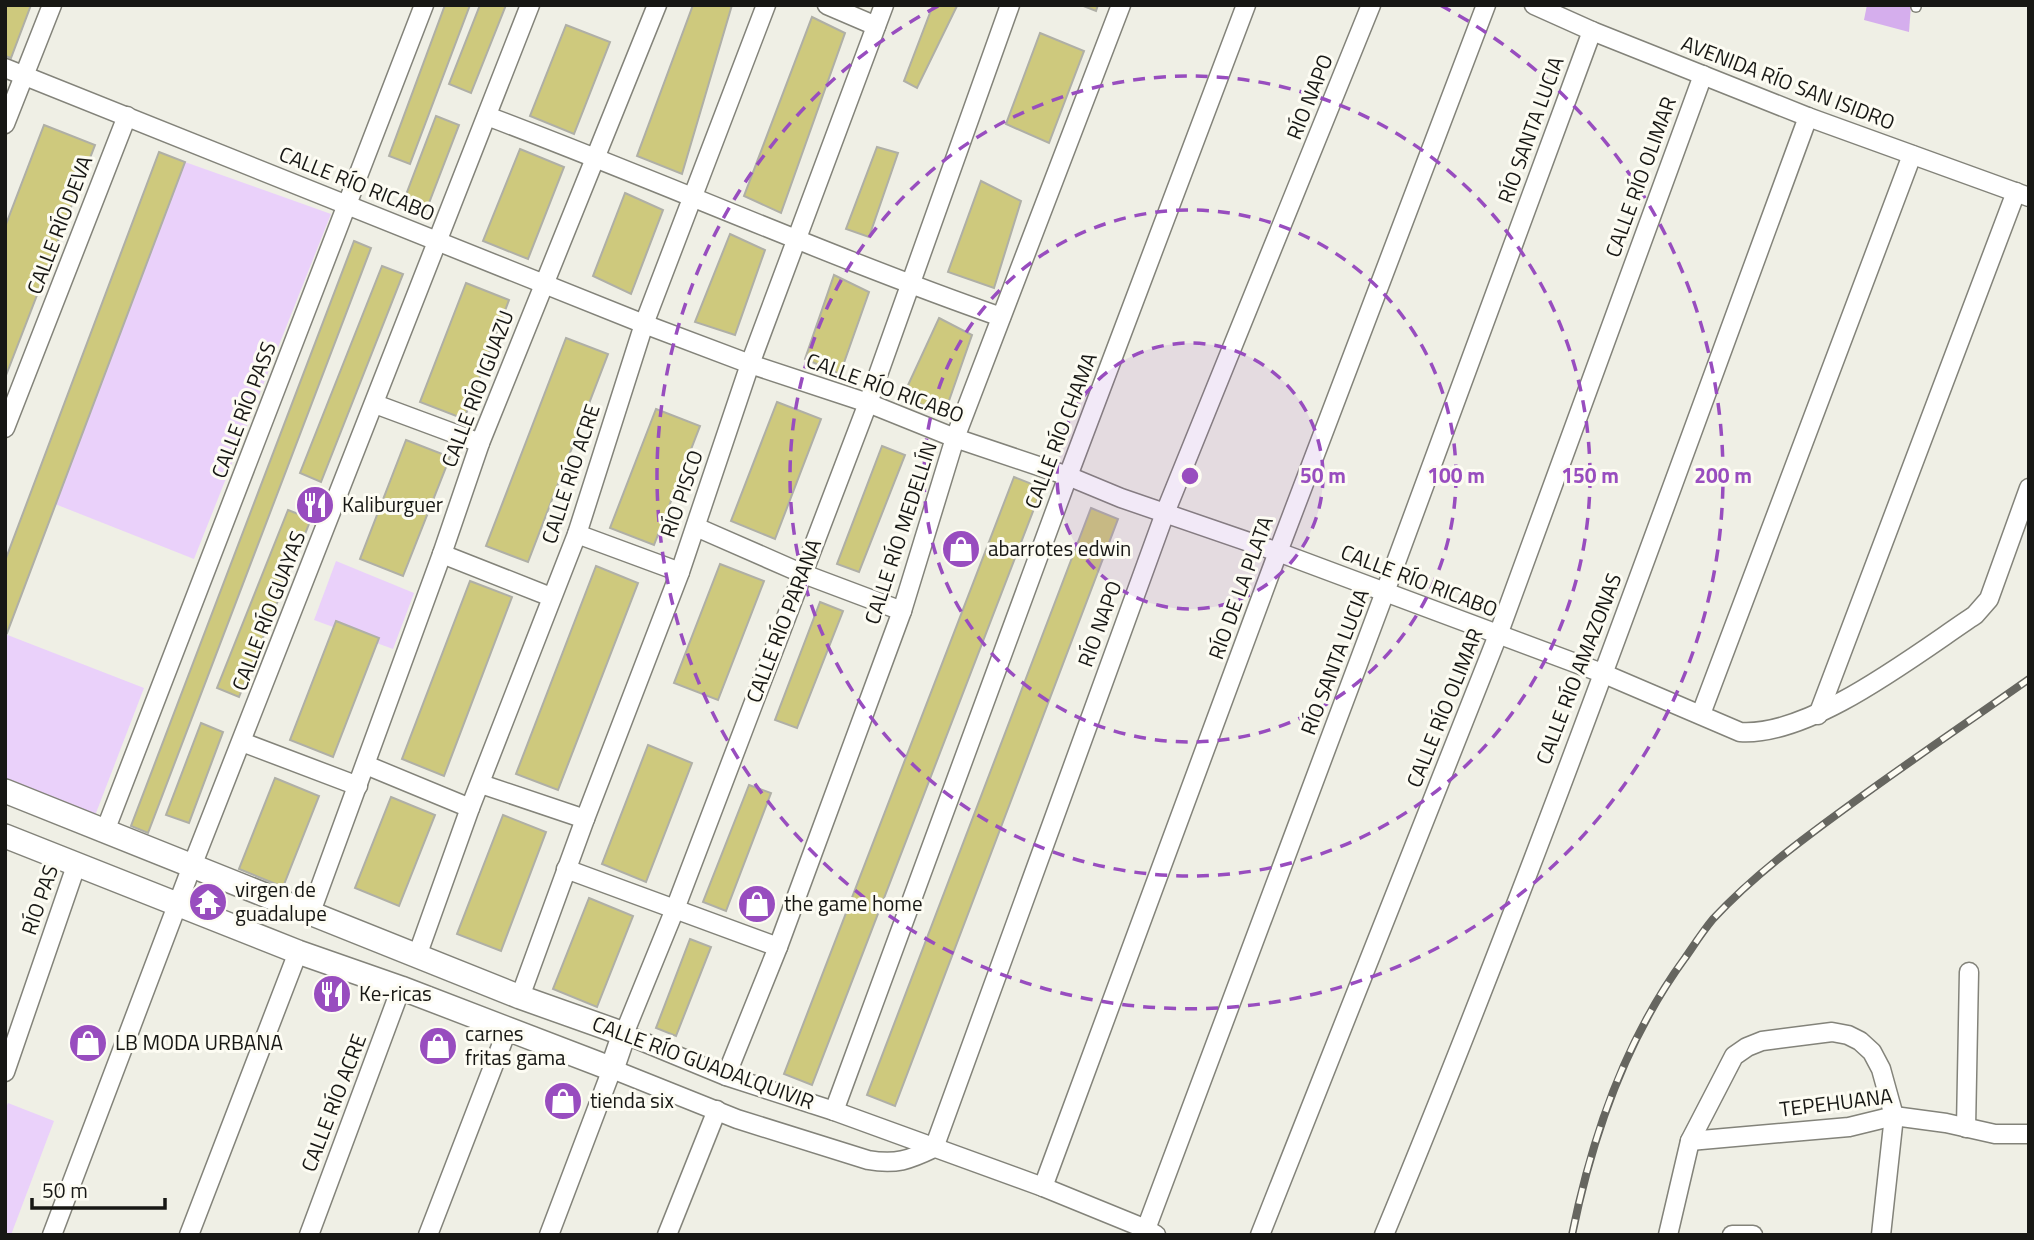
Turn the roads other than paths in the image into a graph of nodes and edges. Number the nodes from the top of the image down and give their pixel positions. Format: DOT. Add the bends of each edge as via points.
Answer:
graph roads {
  1 [pos="52,5"];
  2 [pos="424,5"];
  3 [pos="530,5"];
  4 [pos="657,5"];
  5 [pos="766,5"];
  6 [pos="827,5"];
  7 [pos="884,5"];
  8 [pos="1010,5"];
  9 [pos="1121,5"];
  10 [pos="1246,5"];
  11 [pos="1371,5"];
  12 [pos="1486,5"];
  13 [pos="1534,5"];
  14 [pos="876,26"];
  15 [pos="1592,31"];
  16 [pos="5,68"];
  17 [pos="1703,75"];
  18 [pos="24,76"];
  19 [pos="127,116"];
  20 [pos="487,116"];
  21 [pos="1808,117"];
  22 [pos="5,124"];
  23 [pos="1912,155"];
  24 [pos="595,157"];
  25 [pos="2022,194"];
  26 [pos="693,198"];
  27 [pos="348,205"];
  28 [pos="439,241"];
  29 [pos="796,241"];
  30 [pos="543,283"];
  31 [pos="911,285"];
  32 [pos="1001,317"];
  33 [pos="644,324"];
  34 [pos="750,364"];
  35 [pos="868,403"];
  36 [pos="375,404"];
  37 [pos="5,428"];
  38 [pos="955,438"];
  39 [pos="480,443"];
  40 [pos="1068,477"];
  41 [pos="2029,488"];
  42 [pos="1165,513"];
  43 [pos="695,527"];
  44 [pos="577,534"];
  45 [pos="1278,552"];
  46 [pos="442,554"];
  47 [pos="680,572"];
  48 [pos="802,573"];
  49 [pos="1385,592"];
  50 [pos="551,597"];
  51 [pos="902,611"];
  52 [pos="1498,635"];
  53 [pos="1602,673"];
  54 [pos="1701,714"];
  55 [pos="1818,715"];
  56 [pos="242,742"];
  57 [pos="366,765"];
  58 [pos="481,784"];
  59 [pos="358,786"];
  60 [pos="5,791"];
  61 [pos="470,808"];
  62 [pos="585,819"];
  63 [pos="105,831"];
  64 [pos="5,836"];
  65 [pos="77,863"];
  66 [pos="192,866"];
  67 [pos="566,869"];
  68 [pos="179,904"];
  69 [pos="675,909"];
  70 [pos="311,912"];
  71 [pos="778,947"];
  72 [pos="298,952"];
  73 [pos="416,956"];
  74 [pos="1969,972"];
  75 [pos="401,988"];
  76 [pos="520,997"];
  77 [pos="508,1028"];
  78 [pos="624,1034"];
  79 [pos="612,1069"];
  80 [pos="5,1072"];
  81 [pos="726,1076"];
  82 [pos="717,1110"];
  83 [pos="834,1111"];
  84 [pos="1894,1116"];
  85 [pos="1966,1128"];
  86 [pos="2029,1134"];
  87 [pos="1690,1141"];
  88 [pos="934,1148"];
  89 [pos="1044,1187"];
  90 [pos="1151,1232"];
  91 [pos="52,1235"];
  92 [pos="190,1235"];
  93 [pos="309,1235"];
  94 [pos="428,1235"];
  95 [pos="549,1235"];
  96 [pos="667,1235"];
  97 [pos="1260,1235"];
  98 [pos="1384,1235"];
  99 [pos="1668,1235"];
  100 [pos="1732,1235"];
  101 [pos="1753,1235"];
  102 [pos="1881,1235"];
  1 -- 18 [label="street"];
  2 -- 27 [label="street, CALLE RÍO PASS"];
  3 -- 20 [label="street, CALLE RÍO GUAYAS"];
  4 -- 24 [label="street, CALLE RÍO IGUAZU"];
  5 -- 26 [label="street, CALLE RÍO ACRE"];
  6 -- 14 [label="street"];
  7 -- 14 [label="street, RÍO PISCO"];
  8 -- 31 [label="street, CALLE RÍO PARANA"];
  9 -- 32 [label="street, CALLE RÍO MEDELLÍN"];
  10 -- 40 [label="street, CALLE RÍO CHAMA"];
  11 -- 42 [label="street, RÍO NAPO"];
  12 -- 45 [label="street, RÍO DE LA PLATA"];
  13 -- 15 [label="street, AVENIDA RÍO SAN ISIDRO"];
  14 -- 29 [label="street, RÍO PISCO"];
  15 -- 17 [label="street, AVENIDA RÍO SAN ISIDRO"];
  15 -- 49 [label="street, RÍO SANTA LUCIA"];
  16 -- 18 [label="street, CALLE RÍO RICABO"];
  17 -- 21 [label="street, AVENIDA RÍO SAN ISIDRO"];
  17 -- 52 [label="street, CALLE RÍO OLIMAR"];
  18 -- 19 [label="street, CALLE RÍO RICABO"];
  18 -- 22 [label="street"];
  19 -- 27 [label="street, CALLE RÍO RICABO"];
  19 -- 37 [label="street, CALLE RÍO DEVA"];
  20 -- 24 [label="street"];
  20 -- 28 [label="street, CALLE RÍO GUAYAS"];
  21 -- 23 [label="street, AVENIDA RÍO SAN ISIDRO"];
  21 -- 53 [label="street, CALLE RÍO AMAZONAS"];
  23 -- 25 [label="street, AVENIDA RÍO SAN ISIDRO"];
  23 -- 54 [label="street"];
  24 -- 26 [label="street"];
  24 -- 30 [label="street, CALLE RÍO IGUAZU"];
  25 -- 55 [label="street"];
  26 -- 29 [label="street"];
  26 -- 33 [label="street, CALLE RÍO ACRE"];
  27 -- 28 [label="street, CALLE RÍO RICABO"];
  27 -- 63 [label="street, CALLE RÍO PASS"];
  28 -- 30 [label="street, CALLE RÍO RICABO"];
  28 -- 36 [label="street, CALLE RÍO GUAYAS"];
  29 -- 31 [label="street"];
  29 -- 34 [label="street, RÍO PISCO"];
  30 -- 33 [label="street, CALLE RÍO RICABO"];
  30 -- 39 [label="street, CALLE RÍO IGUAZU"];
  31 -- 32 [label="street"];
  31 -- 35 [label="street, CALLE RÍO PARANA"];
  32 -- 38 [label="street, CALLE RÍO MEDELLÍN"];
  33 -- 34 [label="street, CALLE RÍO RICABO"];
  33 -- 44 [label="street, CALLE RÍO ACRE"];
  34 -- 35 [label="street, CALLE RÍO RICABO"];
  34 -- 43 [label="street, RÍO PISCO"];
  35 -- 38 [label="street, CALLE RÍO RICABO"];
  35 -- 48 [label="street, CALLE RÍO PARANA"];
  36 -- 39 [label="street"];
  36 -- 56 [label="street, CALLE RÍO GUAYAS"];
  38 -- 40 [label="street, CALLE RÍO RICABO"];
  38 -- 51 [label="street, CALLE RÍO MEDELLÍN"];
  39 -- 46 [label="street, CALLE RÍO IGUAZU"];
  40 -- 42 [label="street, CALLE RÍO RICABO"];
  40 -- 83 [label="street, CALLE RÍO CHAMA"];
  41 -- 55 [label="street" via="1983,607"];
  42 -- 45 [label="street, CALLE RÍO RICABO"];
  42 -- 88 [label="street, RÍO NAPO"];
  43 -- 47 [label="street, RÍO PISCO"];
  43 -- 48 [label="street"];
  44 -- 47 [label="street"];
  44 -- 50 [label="street, CALLE RÍO ACRE"];
  45 -- 49 [label="street, CALLE RÍO RICABO"];
  45 -- 89 [label="street, RÍO DE LA PLATA"];
  46 -- 50 [label="street"];
  46 -- 57 [label="street, CALLE RÍO IGUAZU"];
  47 -- 62 [label="street, RÍO PISCO"];
  48 -- 51 [label="street"];
  48 -- 69 [label="street, CALLE RÍO PARANA"];
  49 -- 52 [label="street, CALLE RÍO RICABO"];
  49 -- 90 [label="street, RÍO SANTA LUCIA"];
  50 -- 58 [label="street, CALLE RÍO ACRE"];
  51 -- 71 [label="street, CALLE RÍO MEDELLÍN"];
  52 -- 53 [label="street, CALLE RÍO RICABO"];
  52 -- 97 [label="street, CALLE RÍO OLIMAR"];
  53 -- 54 [label="street, CALLE RÍO RICABO"];
  53 -- 98 [label="street, CALLE RÍO AMAZONAS"];
  54 -- 55 [label="street, CALLE RÍO RICABO" via="1740,732 1756,734"];
  56 -- 59 [label="street"];
  56 -- 66 [label="street, CALLE RÍO GUAYAS"];
  57 -- 59 [label="street, CALLE RÍO IGUAZU"];
  57 -- 61 [label="street"];
  58 -- 61 [label="street, CALLE RÍO ACRE"];
  58 -- 62 [label="street"];
  59 -- 70 [label="street, CALLE RÍO IGUAZU"];
  60 -- 63 [label="street, CALLE RÍO GUADALQUIVIR"];
  61 -- 73 [label="street, CALLE RÍO ACRE"];
  62 -- 67 [label="street, RÍO PISCO"];
  63 -- 66 [label="street, CALLE RÍO GUADALQUIVIR"];
  64 -- 65 [label="street, CALLE RÍO GUADALQUIVIR"];
  65 -- 68 [label="street, CALLE RÍO GUADALQUIVIR"];
  65 -- 80 [label="street, RÍO PAS"];
  66 -- 68 [label="street, CALLE RÍO GUAYAS"];
  66 -- 70 [label="street, CALLE RÍO GUADALQUIVIR"];
  67 -- 69 [label="street"];
  67 -- 76 [label="street, RÍO PISCO"];
  68 -- 72 [label="street, CALLE RÍO GUADALQUIVIR"];
  68 -- 91 [label="street, CALLE RÍO GUAYAS"];
  69 -- 71 [label="street"];
  69 -- 78 [label="street, CALLE RÍO PARANA"];
  70 -- 73 [label="street, CALLE RÍO GUADALQUIVIR"];
  71 -- 81 [label="street, CALLE RÍO MEDELLÍN"];
  72 -- 75 [label="street, CALLE RÍO GUADALQUIVIR"];
  72 -- 92 [label="street"];
  73 -- 76 [label="street, CALLE RÍO GUADALQUIVIR"];
  74 -- 85 [label="street"];
  75 -- 77 [label="street, CALLE RÍO GUADALQUIVIR"];
  75 -- 93 [label="street, CALLE RÍO ACRE"];
  76 -- 78 [label="street, CALLE RÍO GUADALQUIVIR"];
  77 -- 79 [label="street, CALLE RÍO GUADALQUIVIR"];
  77 -- 94 [label="street"];
  78 -- 79 [label="street, CALLE RÍO PARANA"];
  78 -- 81 [label="street, CALLE RÍO GUADALQUIVIR"];
  79 -- 82 [label="street, CALLE RÍO GUADALQUIVIR"];
  79 -- 95 [label="street, CALLE RÍO PARANA"];
  81 -- 83 [label="street, CALLE RÍO GUADALQUIVIR"];
  82 -- 88 [label="street, CALLE RÍO GUADALQUIVIR" via="876,1162 907,1161"];
  82 -- 96 [label="street"];
  83 -- 88 [label="street, CALLE RÍO GUADALQUIVIR"];
  84 -- 85 [label="street, TEPEHUANA"];
  84 -- 87 [label="street, TEPEHUANA" via="1849,1127"];
  84 -- 87 [label="street" via="1872,1052 1860,1041 1832,1032 1762,1041 1734,1056"];
  84 -- 102 [label="street"];
  85 -- 86 [label="street, TEPEHUANA"];
  87 -- 99 [label="street"];
  88 -- 89 [label="street, CALLE RÍO GUADALQUIVIR"];
  89 -- 90 [label="street, CALLE RÍO GUADALQUIVIR"];
  100 -- 101 [label="street"];
}
